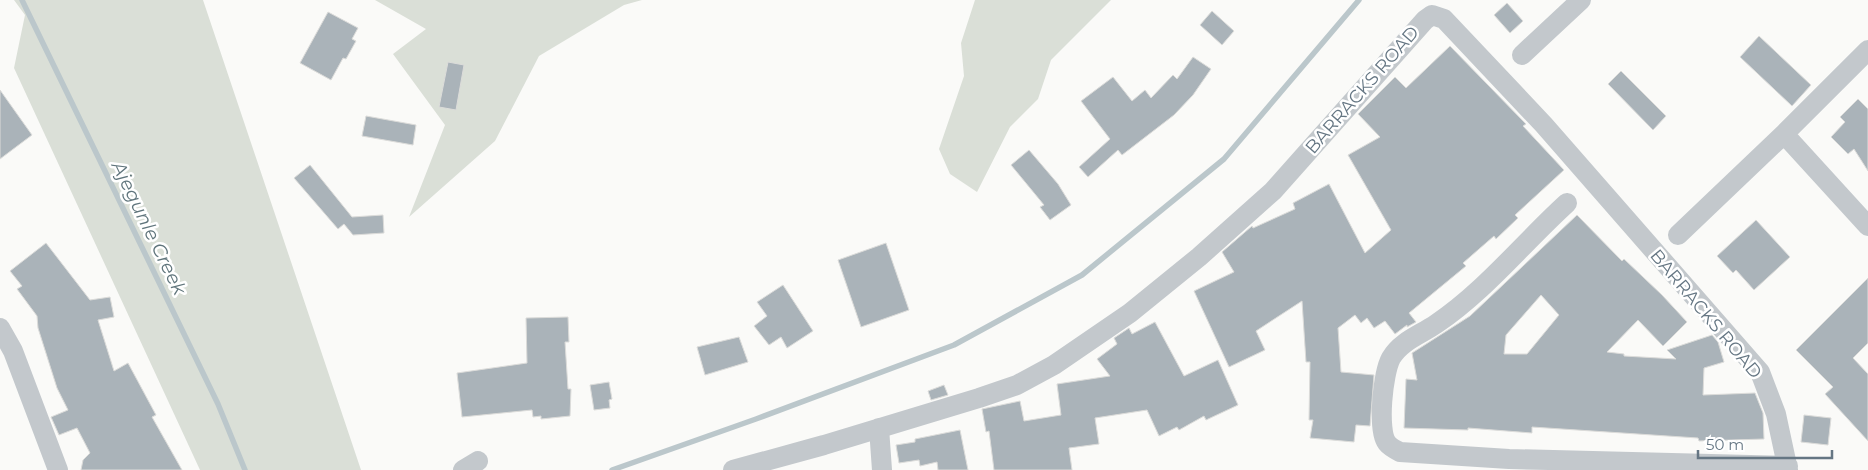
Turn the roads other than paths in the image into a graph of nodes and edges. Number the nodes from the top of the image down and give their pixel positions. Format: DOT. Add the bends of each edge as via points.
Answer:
graph roads {
  1 [pos="1582,0"];
  2 [pos="1868,50"];
  3 [pos="1522,55"];
  4 [pos="1784,134"];
  5 [pos="1566,203"];
  6 [pos="1868,226"];
  7 [pos="1678,235"];
  8 [pos="0,328"];
  9 [pos="880,428"];
  10 [pos="754,468"];
  11 [pos="1788,468"];
  12 [pos="58,470"];
  13 [pos="733,470"];
  14 [pos="882,470"];
  1 -- 3 [label="street"];
  2 -- 4 [label="street"];
  4 -- 6 [label="street"];
  4 -- 7 [label="street"];
  5 -- 11 [label="street" via="1480,290 1437,324 1400,346 1391,359 1385,378 1383,431 1388,444 1400,452 1509,459"];
  8 -- 12 [label="street" via="13,351"];
  9 -- 10 [label="street"];
  9 -- 11 [label="street, BARRACKS ROAD" via="1017,385 1130,313 1199,257 1273,190 1424,20 1432,16 1444,19 1544,125 1760,372 1776,414"];
  9 -- 14 [label="street"];
  10 -- 13 [label="street"];
}
